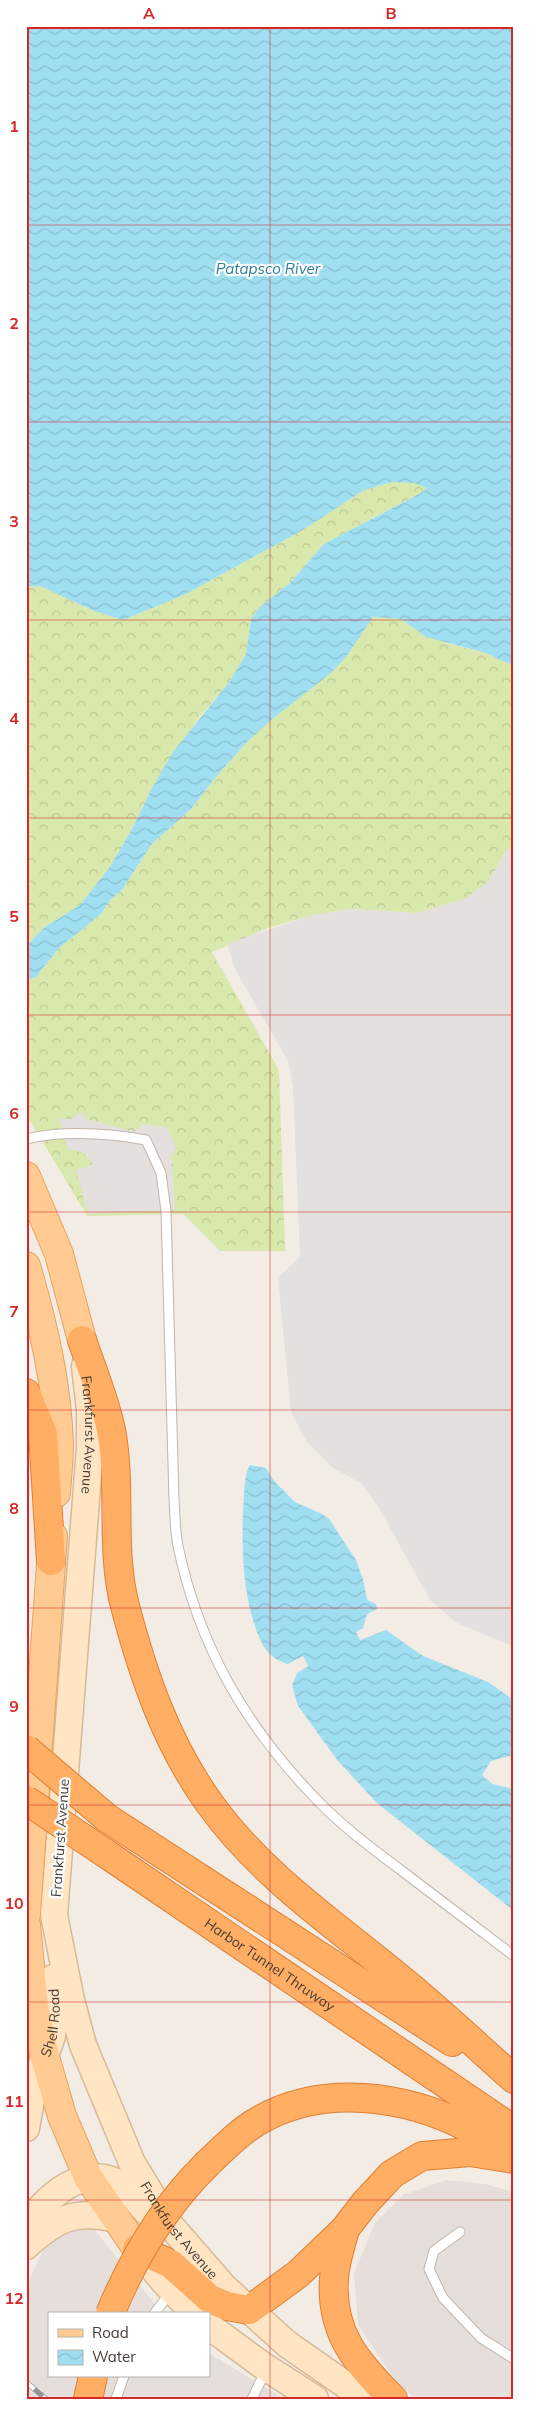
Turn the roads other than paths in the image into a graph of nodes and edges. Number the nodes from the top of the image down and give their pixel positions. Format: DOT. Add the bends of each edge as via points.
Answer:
graph roads {
  1 [pos="26,1139"];
  2 [pos="26,1176"];
  3 [pos="26,1266"];
  4 [pos="82,1340"];
  5 [pos="26,1393"];
  6 [pos="51,1561"];
  7 [pos="26,1749"];
  8 [pos="26,1764"];
  9 [pos="26,1800"];
  10 [pos="107,1818"];
  11 [pos="26,1914"];
  12 [pos="54,1915"];
  13 [pos="26,1925"];
  14 [pos="514,1956"];
  15 [pos="45,2057"];
  16 [pos="514,2081"];
  17 [pos="26,2128"];
  18 [pos="514,2130"];
  19 [pos="514,2158"];
  20 [pos="88,2177"];
  21 [pos="115,2219"];
  22 [pos="170,2225"];
  23 [pos="26,2228"];
  24 [pos="345,2229"];
  25 [pos="460,2232"];
  26 [pos="26,2246"];
  27 [pos="137,2250"];
  28 [pos="172,2291"];
  29 [pos="249,2310"];
  30 [pos="111,2312"];
  31 [pos="156,2312"];
  32 [pos="192,2312"];
  33 [pos="210,2327"];
  34 [pos="514,2359"];
  35 [pos="267,2368"];
  36 [pos="92,2378"];
  37 [pos="123,2378"];
  38 [pos="88,2399"];
  39 [pos="116,2399"];
  40 [pos="252,2399"];
  41 [pos="315,2399"];
  42 [pos="366,2399"];
  43 [pos="393,2399"];
  1 -- 14 [label="lane" via="63,1132 146,1140 161,1173 166,1212 178,1544 207,1642 235,1698 268,1746 319,1802 369,1846"];
  2 -- 4 [label="main road, Frankfurst Avenue" via="60,1254"];
  3 -- 6 [label="main road, Frankfurst Avenue" via="47,1343 56,1401 59,1446"];
  4 -- 12 [label="main road, Frankfurst Avenue" via="90,1410 90,1448"];
  4 -- 16 [label="highway" via="111,1431 119,1571 124,1602 139,1658 181,1759 209,1803 252,1854 296,1896 410,1986"];
  5 -- 6 [label="highway" via="43,1434"];
  6 -- 11 [label="main road, Frankfurst Avenue"];
  7 -- 10 [label="highway, bridge"];
  8 -- 10 [label="highway, bridge"];
  9 -- 18 [label="highway, Harbor Tunnel Thruway, bridge"];
  10 -- 16 [label="highway"];
  12 -- 15 [label="main road, Shell Road" via="50,1958 55,2012"];
  12 -- 22 [label="main road, Frankfurst Avenue" via="71,2000 102,2096 132,2163"];
  13 -- 15 [label="main road" via="34,2006"];
  15 -- 17 [label="main road, Shell Road" via="33,2089"];
  15 -- 20 [label="main road" via="62,2116"];
  19 -- 24 [label="highway" via="470,2152 422,2156 392,2174"];
  19 -- 30 [label="highway, bridge" via="471,2129 410,2106 351,2096 323,2098 290,2106 258,2121 191,2179 153,2230"];
  20 -- 21 [label="main road"];
  20 -- 22 [label="main road" via="108,2178 122,2185 153,2218"];
  20 -- 23 [label="main road" via="69,2184 48,2200"];
  21 -- 26 [label="main road" via="94,2214 59,2220"];
  21 -- 27 [label="main road"];
  22 -- 29 [label="main road, Frankfurst Avenue" via="200,2261"];
  24 -- 29 [label="highway" via="298,2274"];
  24 -- 43 [label="highway" via="334,2277 334,2304 340,2326 361,2367"];
  25 -- 34 [label="lane" via="434,2251 429,2269 443,2298 481,2338"];
  27 -- 28 [label="main road"];
  27 -- 29 [label="highway" via="171,2264 210,2299"];
  28 -- 31 [label="lane"];
  28 -- 32 [label="main road"];
  29 -- 42 [label="main road, Frankfurst Avenue" via="287,2344"];
  33 -- 35 [label="main road"];
  35 -- 40 [label="lane"];
  35 -- 41 [label="main road"];
  36 -- 38 [label="highway"];
  37 -- 39 [label="lane"];
}
